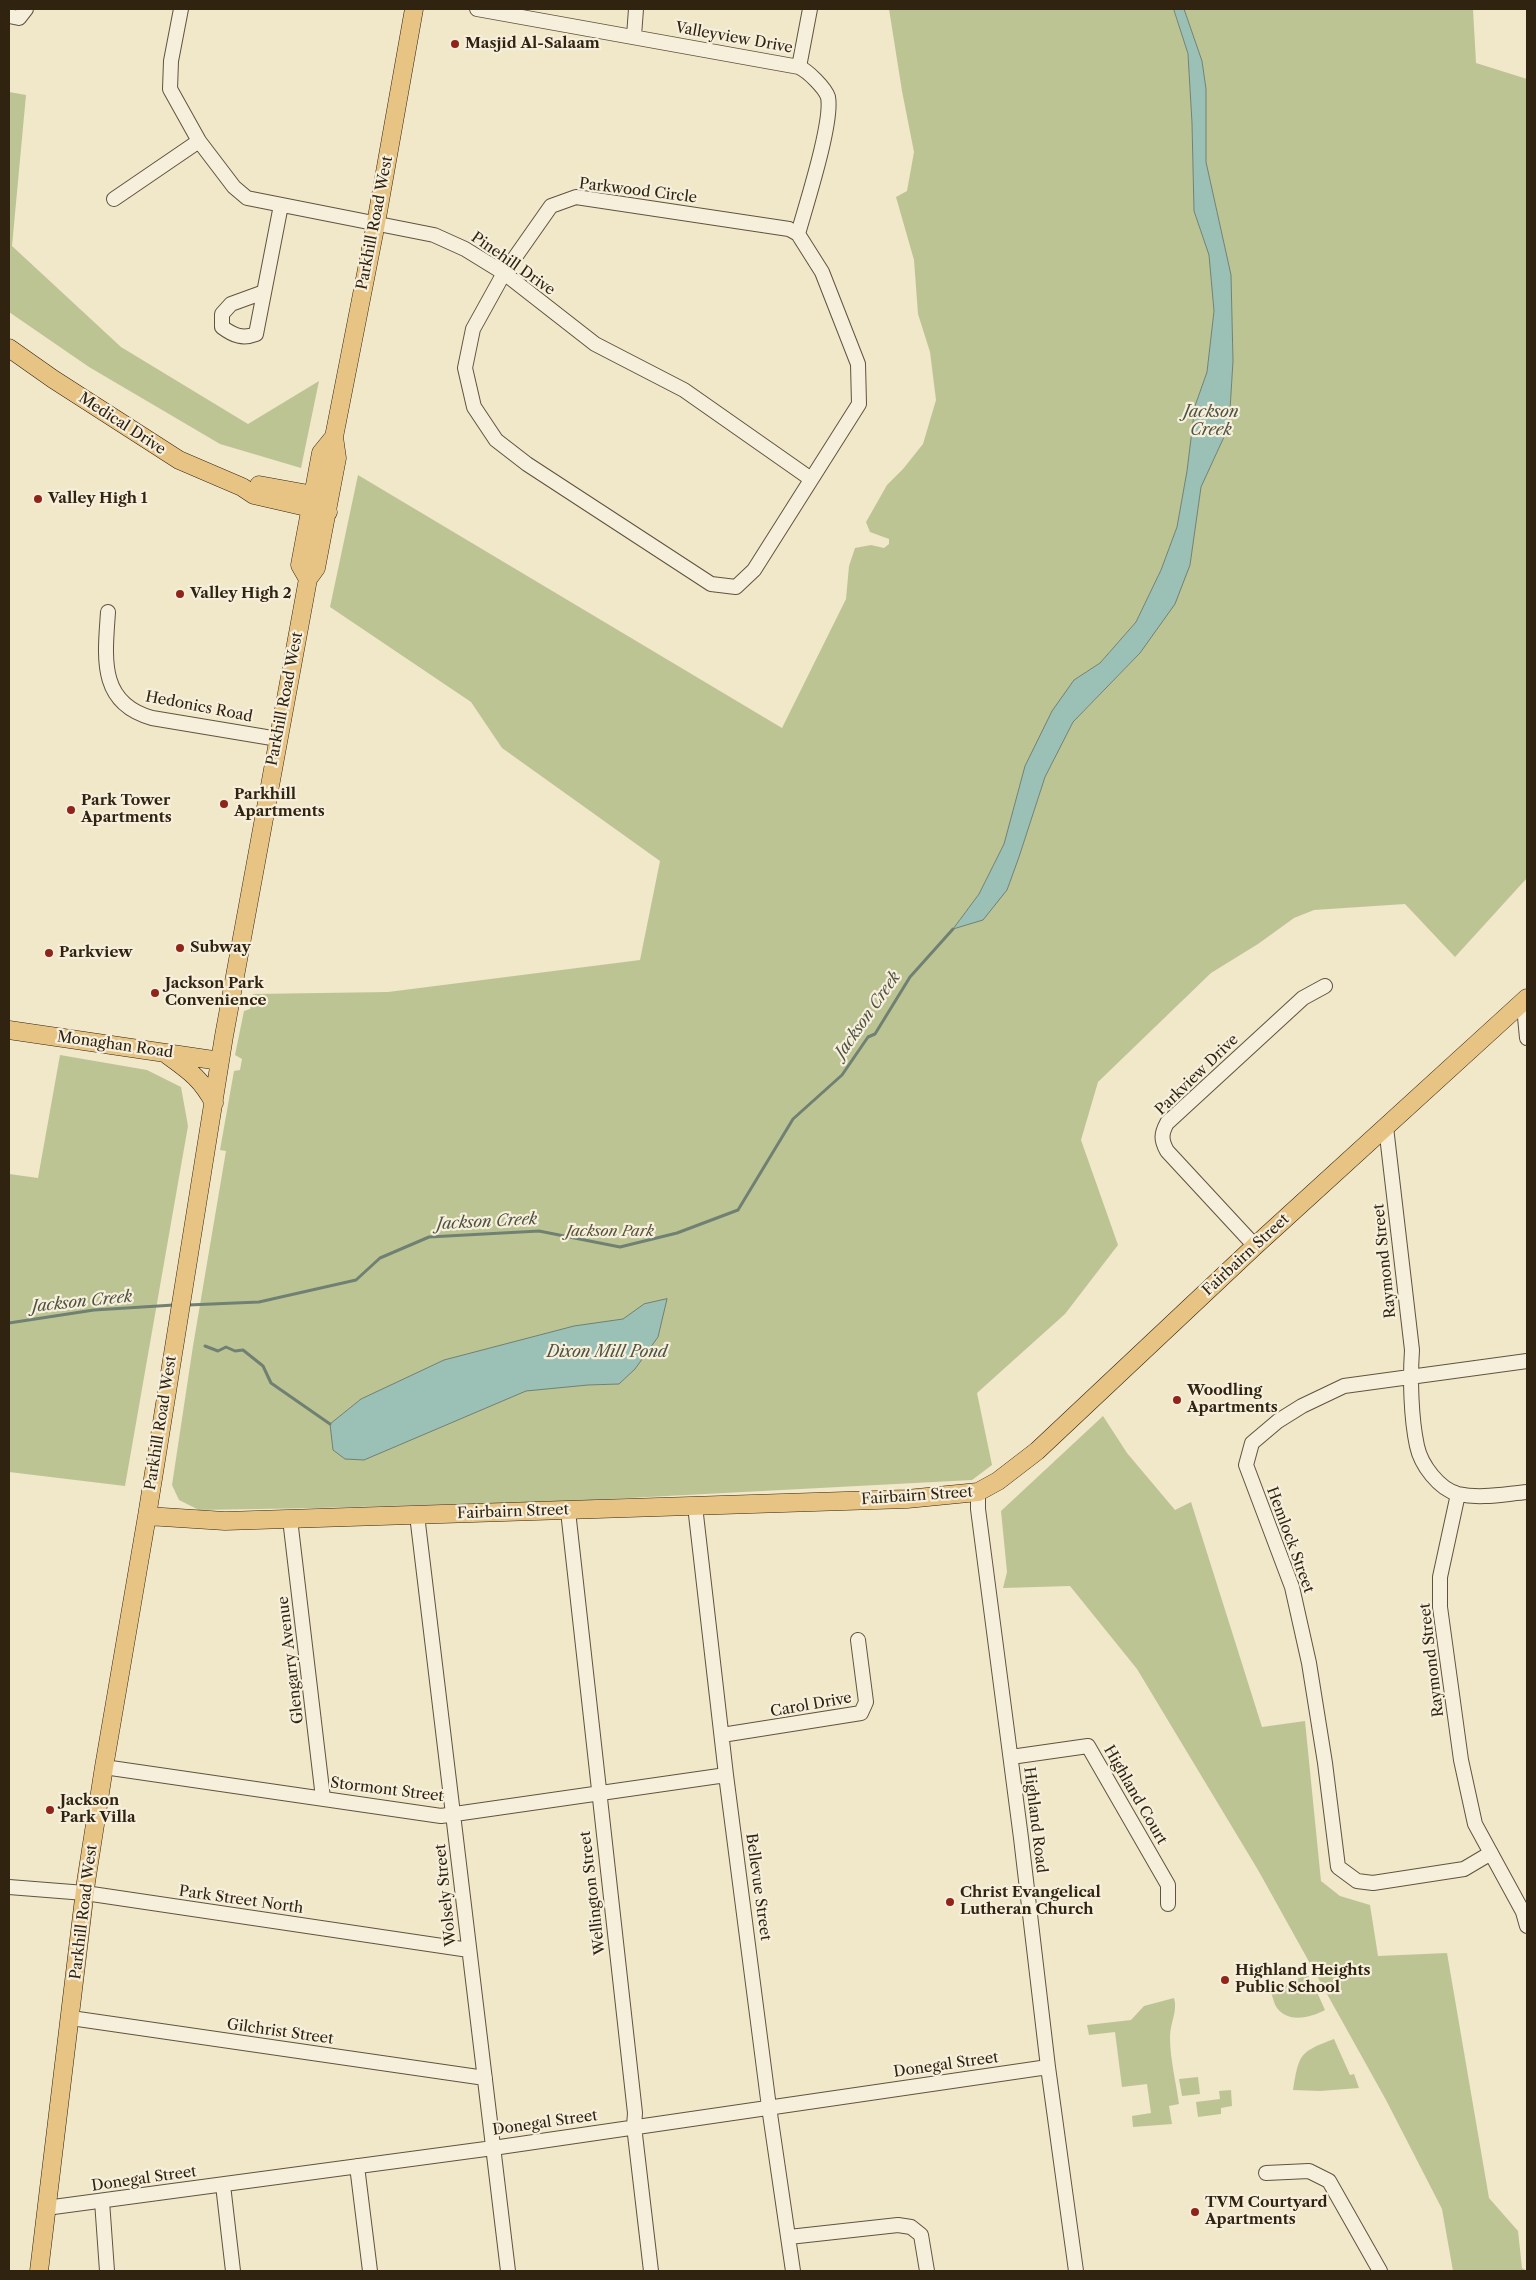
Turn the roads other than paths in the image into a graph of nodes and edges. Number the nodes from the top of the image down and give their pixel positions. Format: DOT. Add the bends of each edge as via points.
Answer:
graph roads {
  1 [pos="26,9"];
  2 [pos="181,9"];
  3 [pos="414,9"];
  4 [pos="477,9"];
  5 [pos="636,9"];
  6 [pos="810,9"];
  7 [pos="9,16"];
  8 [pos="634,36"];
  9 [pos="799,67"];
  10 [pos="199,141"];
  11 [pos="114,199"];
  12 [pos="281,205"];
  13 [pos="376,223"];
  14 [pos="798,234"];
  15 [pos="504,273"];
  16 [pos="264,292"];
  17 [pos="9,348"];
  18 [pos="811,479"];
  19 [pos="321,503"];
  20 [pos="108,612"];
  21 [pos="278,739"];
  22 [pos="1325,986"];
  23 [pos="1527,998"];
  24 [pos="9,1030"];
  25 [pos="1527,1038"];
  26 [pos="164,1052"];
  27 [pos="220,1061"];
  28 [pos="214,1103"];
  29 [pos="1386,1128"];
  30 [pos="1256,1246"];
  31 [pos="1527,1361"];
  32 [pos="1410,1376"];
  33 [pos="978,1492"];
  34 [pos="1527,1492"];
  35 [pos="1458,1494"];
  36 [pos="695,1506"];
  37 [pos="568,1511"];
  38 [pos="418,1515"];
  39 [pos="147,1516"];
  40 [pos="290,1519"];
  41 [pos="858,1640"];
  42 [pos="722,1735"];
  43 [pos="1011,1757"];
  44 [pos="104,1767"];
  45 [pos="726,1775"];
  46 [pos="598,1792"];
  47 [pos="323,1798"];
  48 [pos="454,1813"];
  49 [pos="1491,1853"];
  50 [pos="9,1887"];
  51 [pos="85,1893"];
  52 [pos="1168,1904"];
  53 [pos="1527,1926"];
  54 [pos="469,1950"];
  55 [pos="71,2018"];
  56 [pos="1048,2068"];
  57 [pos="485,2078"];
  58 [pos="769,2107"];
  59 [pos="634,2126"];
  60 [pos="493,2148"];
  61 [pos="356,2166"];
  62 [pos="1266,2173"];
  63 [pos="222,2185"];
  64 [pos="102,2201"];
  65 [pos="46,2208"];
  66 [pos="789,2237"];
  67 [pos="39,2271"];
  68 [pos="107,2271"];
  69 [pos="233,2271"];
  70 [pos="370,2271"];
  71 [pos="508,2271"];
  72 [pos="651,2271"];
  73 [pos="793,2271"];
  74 [pos="927,2271"];
  75 [pos="1076,2271"];
  76 [pos="1380,2271"];
  1 -- 7 [label="street" via="19,18"];
  2 -- 10 [label="street, Pinehill Drive" via="171,60 170,88"];
  3 -- 13 [label="main road, Parkhill Road West"];
  4 -- 8 [label="street, Valleyview Drive"];
  5 -- 8 [label="street"];
  6 -- 9 [label="street, Valleyview Drive"];
  8 -- 9 [label="street, Valleyview Drive"];
  9 -- 14 [label="street" via="809,72 828,96 827,123"];
  10 -- 11 [label="street"];
  10 -- 12 [label="street, Pinehill Drive" via="234,187 247,198"];
  12 -- 13 [label="street, Pinehill Drive"];
  12 -- 16 [label="street"];
  13 -- 15 [label="street, Pinehill Drive" via="434,235 465,248"];
  13 -- 19 [label="main road, Parkhill Road West" via="334,437 337,458"];
  14 -- 15 [label="street, Parkwood Circle" via="789,229 576,197 551,206"];
  14 -- 18 [label="street, Parkwood Circle" via="822,272 858,364 859,404"];
  15 -- 18 [label="street, Pinehill Drive" via="595,344 684,390"];
  15 -- 18 [label="street, Parkwood Circle" via="473,329 466,368 474,407 496,440 527,464 711,584 736,587 754,570"];
  17 -- 19 [label="main road, Medical Drive" via="179,460 254,495"];
  19 -- 21 [label="main road, Parkhill Road West" via="300,565 308,579"];
  20 -- 21 [label="street, Hedonics Road" via="107,676 117,696 133,710 152,718"];
  21 -- 27 [label="main road, Parkhill Road West"];
  22 -- 30 [label="street, Parkview Drive" via="1303,998 1167,1123 1162,1133 1162,1143 1167,1151"];
  23 -- 25 [label="street"];
  23 -- 29 [label="main road, Fairbairn Street"];
  24 -- 26 [label="main road, Monaghan Road"];
  26 -- 27 [label="main road, Monaghan Road"];
  26 -- 28 [label="main road" via="197,1076"];
  27 -- 28 [label="main road, Parkhill Road West"];
  28 -- 39 [label="main road, Parkhill Road West"];
  29 -- 30 [label="main road, Fairbairn Street"];
  29 -- 32 [label="street, Raymond Street" via="1412,1350"];
  30 -- 33 [label="main road, Fairbairn Street" via="1037,1451 998,1482"];
  31 -- 32 [label="street, Hemlock Street"];
  32 -- 35 [label="street, Raymond Street" via="1417,1448 1430,1473 1447,1490"];
  32 -- 49 [label="street, Hemlock Street" via="1344,1386 1302,1406 1252,1443 1246,1465 1297,1606 1311,1672 1338,1867 1357,1881 1373,1883 1464,1869"];
  33 -- 36 [label="main road, Fairbairn Street" via="907,1499"];
  33 -- 43 [label="street, Highland Road"];
  34 -- 35 [label="street" via="1483,1497"];
  35 -- 49 [label="street, Raymond Street" via="1440,1577 1440,1607 1461,1760 1474,1824"];
  36 -- 37 [label="main road, Fairbairn Street"];
  36 -- 42 [label="street, Bellevue Street"];
  37 -- 38 [label="main road, Fairbairn Street"];
  37 -- 46 [label="street, Wellington Street"];
  38 -- 40 [label="main road, Fairbairn Street"];
  38 -- 48 [label="street, Wolsely Street"];
  39 -- 40 [label="main road, Fairbairn Street" via="225,1521"];
  39 -- 44 [label="main road, Parkhill Road West"];
  40 -- 47 [label="street, Glengarry Avenue"];
  41 -- 42 [label="street, Carol Drive" via="866,1702 861,1713"];
  42 -- 45 [label="street, Bellevue Street"];
  43 -- 52 [label="street, Highland Court" via="1088,1746 1168,1885"];
  43 -- 56 [label="street, Highland Road"];
  44 -- 47 [label="street, Stormont Street"];
  44 -- 51 [label="main road, Parkhill Road West"];
  45 -- 46 [label="street, Stormont Street"];
  45 -- 58 [label="street, Bellevue Street"];
  46 -- 48 [label="street, Stormont Street"];
  46 -- 59 [label="street, Wellington Street"];
  47 -- 48 [label="street, Stormont Street" via="441,1816"];
  48 -- 54 [label="street, Wolsely Street"];
  49 -- 53 [label="street, Raymond Street" via="1523,1912"];
  50 -- 51 [label="street, Park Street North"];
  51 -- 54 [label="street, Park Street North"];
  51 -- 55 [label="main road, Parkhill Road West"];
  54 -- 57 [label="street, Wolsely Street"];
  55 -- 57 [label="street, Gilchrist Street"];
  55 -- 65 [label="main road, Parkhill Road West"];
  56 -- 58 [label="street, Donegal Street"];
  56 -- 75 [label="street, Highland Road"];
  57 -- 60 [label="street, Wolsely Street"];
  58 -- 59 [label="street, Donegal Street"];
  58 -- 66 [label="street, Bellevue Street"];
  59 -- 60 [label="street, Donegal Street"];
  59 -- 72 [label="street, Wellington Street"];
  60 -- 61 [label="street, Donegal Street"];
  60 -- 71 [label="street, Wolsely Street"];
  61 -- 63 [label="street, Donegal Street"];
  61 -- 70 [label="street"];
  62 -- 76 [label="street" via="1309,2170 1329,2181"];
  63 -- 64 [label="street, Donegal Street"];
  63 -- 69 [label="street"];
  64 -- 65 [label="street, Donegal Street"];
  64 -- 68 [label="street"];
  65 -- 67 [label="main road, Parkhill Road West"];
  66 -- 73 [label="street, Bellevue Street"];
  66 -- 74 [label="street" via="898,2225 911,2227 922,2235"];
}
